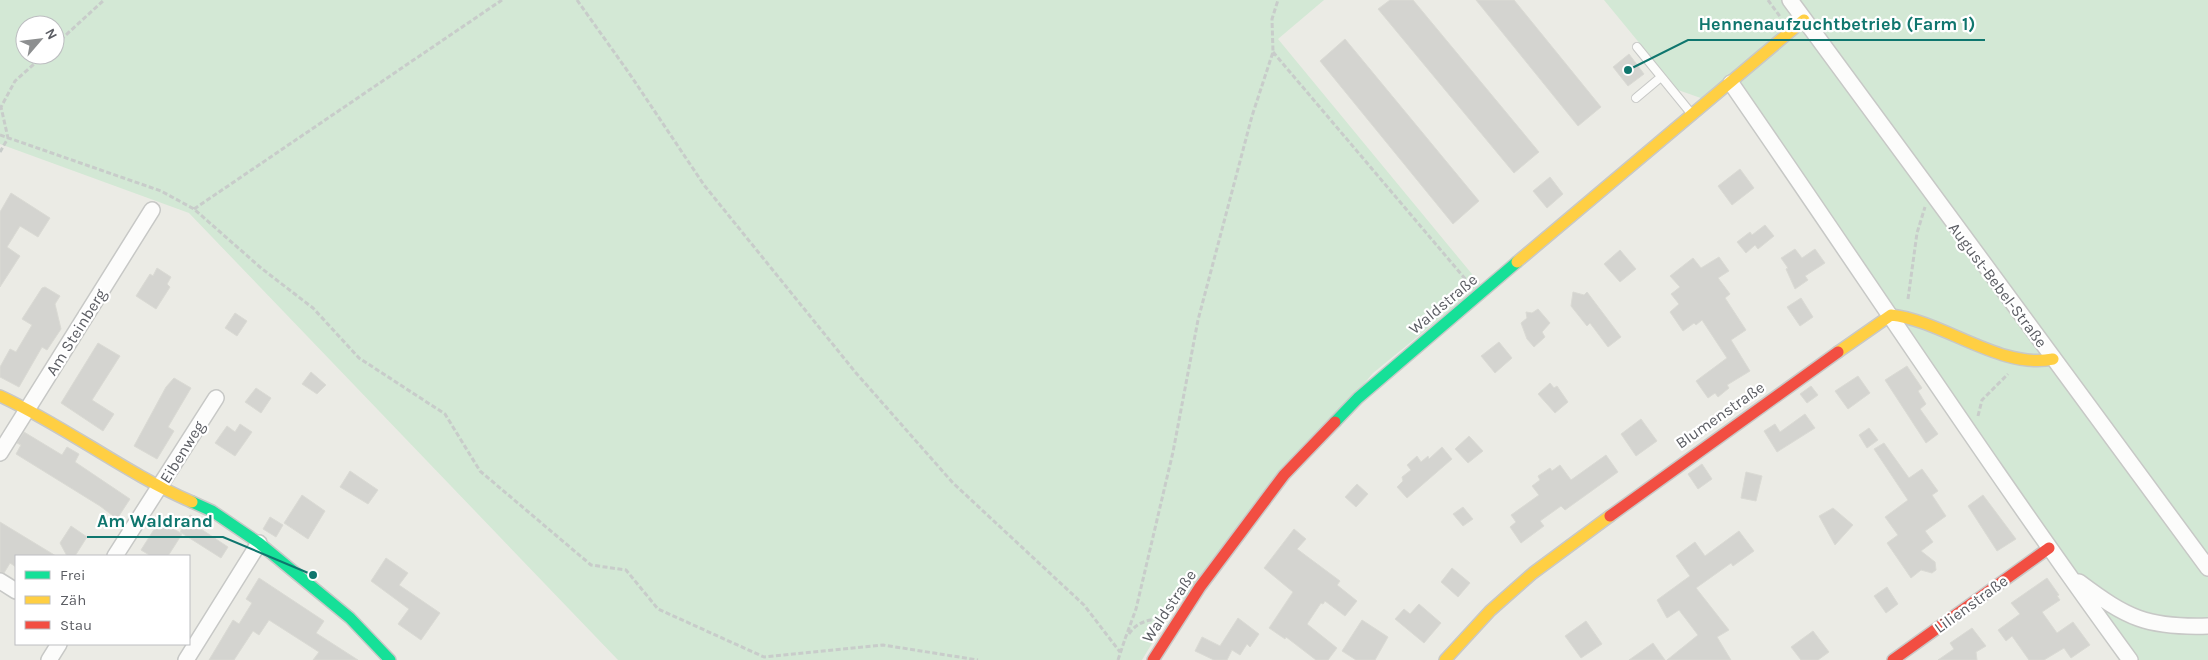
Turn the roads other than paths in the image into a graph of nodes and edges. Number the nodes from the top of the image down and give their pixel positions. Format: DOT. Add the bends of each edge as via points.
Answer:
graph roads {
  1 [pos="1790,0"];
  2 [pos="1804,20"];
  3 [pos="1637,47"];
  4 [pos="1661,77"];
  5 [pos="1731,83"];
  6 [pos="1636,98"];
  7 [pos="1691,113"];
  8 [pos="152,210"];
  9 [pos="1896,316"];
  10 [pos="2053,359"];
  11 [pos="0,396"];
  12 [pos="216,398"];
  13 [pos="28,409"];
  14 [pos="0,453"];
  15 [pos="159,488"];
  16 [pos="259,543"];
  17 [pos="2049,548"];
  18 [pos="116,555"];
  19 [pos="2208,568"];
  20 [pos="2066,572"];
  21 [pos="0,581"];
  22 [pos="15,590"];
  23 [pos="2208,626"];
  24 [pos="58,645"];
  25 [pos="49,660"];
  26 [pos="186,660"];
  27 [pos="390,660"];
  28 [pos="1153,660"];
  29 [pos="1444,660"];
  30 [pos="1893,660"];
  31 [pos="2130,660"];
  1 -- 2 [label="street, August-Bebel-Straße"];
  2 -- 5 [label="street, Waldstraße"];
  2 -- 10 [label="street, August-Bebel-Straße"];
  3 -- 4 [label="lane"];
  4 -- 6 [label="lane"];
  4 -- 7 [label="lane"];
  5 -- 7 [label="street, Waldstraße"];
  5 -- 9 [label="street"];
  7 -- 28 [label="street, Waldstraße" via="1358,398 1284,475 1173,626"];
  8 -- 13 [label="street, Am Steinberg"];
  9 -- 10 [label="street" via="1917,319 2022,359 2045,363"];
  9 -- 17 [label="street" via="1972,436"];
  9 -- 29 [label="street, Blumenstraße" via="1684,461 1533,573 1490,611"];
  10 -- 19 [label="street, August-Bebel-Straße"];
  11 -- 13 [label="street"];
  12 -- 15 [label="street, Eibenweg"];
  13 -- 14 [label="street, Am Steinberg"];
  13 -- 15 [label="street"];
  15 -- 16 [label="street" via="212,511"];
  15 -- 18 [label="street, Eibenweg"];
  16 -- 26 [label="street"];
  16 -- 27 [label="street" via="350,618 376,649"];
  17 -- 20 [label="street"];
  17 -- 30 [label="street, Lilienstraße"];
  20 -- 23 [label="street" via="2119,610 2144,622"];
  20 -- 31 [label="street"];
  21 -- 22 [label="street"];
  24 -- 25 [label="street"];
}
